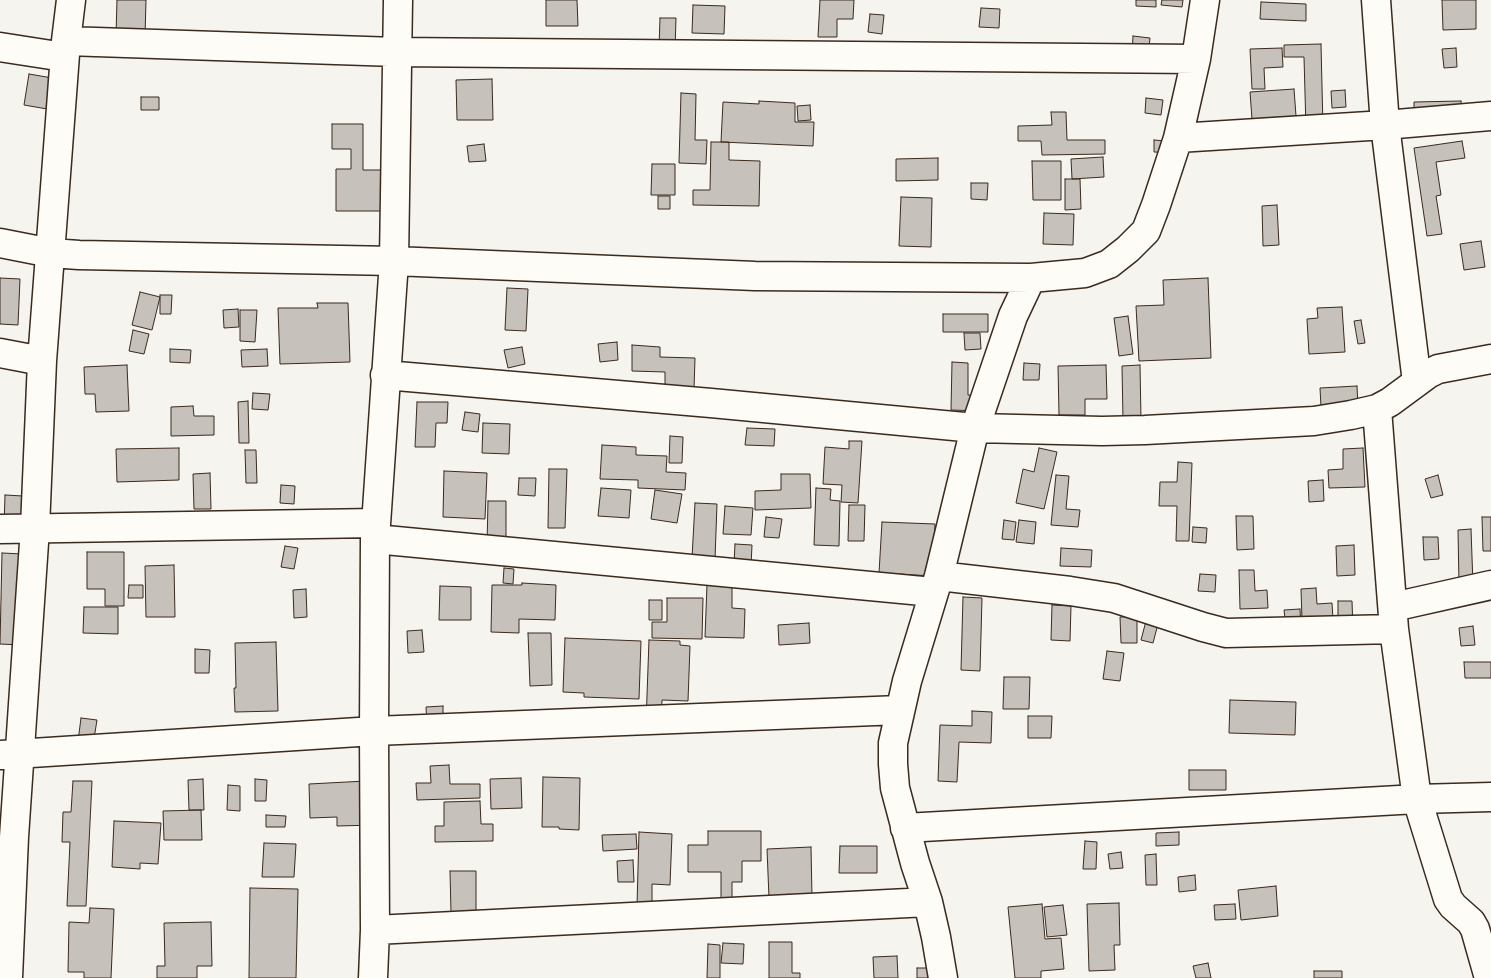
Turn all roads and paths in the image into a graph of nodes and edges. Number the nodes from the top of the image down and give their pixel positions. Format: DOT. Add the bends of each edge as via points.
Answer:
graph roads {
  1 [pos="71,0"];
  2 [pos="398,0"];
  3 [pos="1205,0"];
  4 [pos="1376,0"];
  5 [pos="0,47"];
  6 [pos="65,49"];
  7 [pos="396,52"];
  8 [pos="1196,59"];
  9 [pos="1491,116"];
  10 [pos="1385,125"];
  11 [pos="1178,138"];
  12 [pos="0,243"];
  13 [pos="51,253"];
  14 [pos="394,261"];
  15 [pos="1031,278"];
  16 [pos="0,353"];
  17 [pos="1491,359"];
  18 [pos="42,361"];
  19 [pos="385,375"];
  20 [pos="1417,382"];
  21 [pos="1377,409"];
  22 [pos="975,428"];
  23 [pos="35,528"];
  24 [pos="0,529"];
  25 [pos="376,531"];
  26 [pos="936,584"];
  27 [pos="1491,585"];
  28 [pos="1394,618"];
  29 [pos="900,710"];
  30 [pos="374,731"];
  31 [pos="10,754"];
  32 [pos="1491,797"];
  33 [pos="1417,798"];
  34 [pos="905,828"];
  35 [pos="928,902"];
  36 [pos="375,930"];
  37 [pos="8,978"];
  38 [pos="373,978"];
  39 [pos="944,978"];
  40 [pos="1489,978"];
  1 -- 6 [label="street"];
  2 -- 7 [label="street"];
  3 -- 8 [label="street"];
  4 -- 10 [label="street"];
  5 -- 6 [label="street"];
  6 -- 7 [label="street"];
  6 -- 13 [label="street"];
  7 -- 8 [label="street"];
  7 -- 14 [label="street"];
  8 -- 11 [label="street"];
  9 -- 10 [label="street"];
  10 -- 11 [label="street"];
  10 -- 20 [label="street"];
  11 -- 15 [label="street" via="1146,231 1109,264 1085,273"];
  12 -- 13 [label="street"];
  13 -- 14 [label="street"];
  13 -- 18 [label="street"];
  14 -- 15 [label="street" via="755,276"];
  14 -- 19 [label="street"];
  15 -- 22 [label="street" via="1012,316"];
  16 -- 18 [label="street"];
  17 -- 20 [label="street" via="1438,369"];
  18 -- 23 [label="street"];
  19 -- 22 [label="street"];
  19 -- 25 [label="street"];
  20 -- 21 [label="street"];
  21 -- 22 [label="street" via="1314,421 1145,430"];
  21 -- 28 [label="street"];
  22 -- 26 [label="street"];
  23 -- 24 [label="street"];
  23 -- 25 [label="street"];
  23 -- 31 [label="street"];
  25 -- 26 [label="street"];
  25 -- 30 [label="street"];
  26 -- 28 [label="street" via="1070,591 1114,598 1226,633"];
  26 -- 29 [label="street"];
  27 -- 28 [label="street"];
  28 -- 33 [label="street"];
  29 -- 30 [label="street"];
  29 -- 34 [label="street" via="893,743 893,764"];
  30 -- 31 [label="street"];
  30 -- 36 [label="street"];
  31 -- 37 [label="street" via="14,837"];
  32 -- 33 [label="street"];
  33 -- 34 [label="street"];
  33 -- 40 [label="street" via="1448,899 1475,929"];
  34 -- 35 [label="street"];
  35 -- 36 [label="street"];
  35 -- 39 [label="street"];
  36 -- 38 [label="street"];
}
